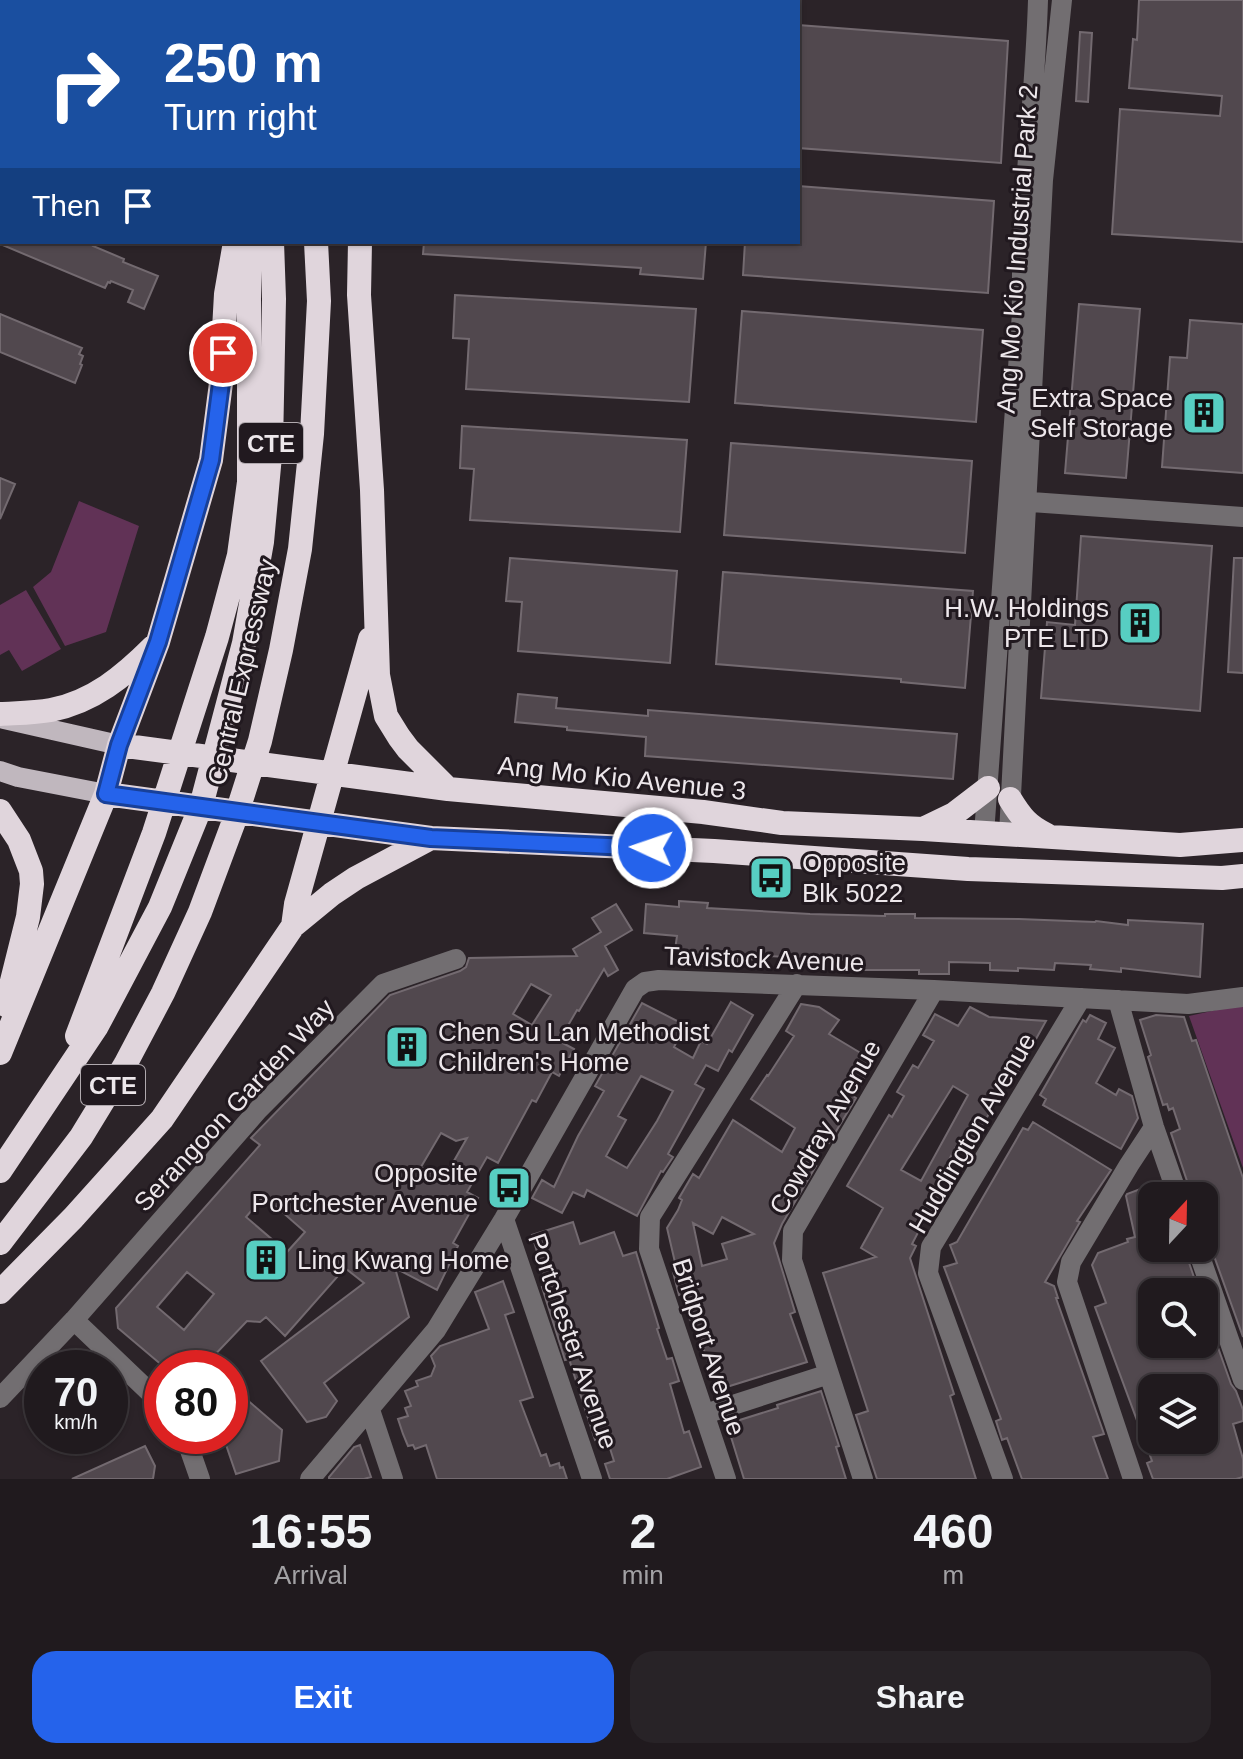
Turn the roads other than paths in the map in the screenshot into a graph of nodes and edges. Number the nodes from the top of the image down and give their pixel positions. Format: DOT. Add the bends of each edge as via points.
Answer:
graph roads {
  1 [pos="1038,0"];
  2 [pos="1062,0"];
  3 [pos="235,244"];
  4 [pos="249,244"];
  5 [pos="272,244"];
  6 [pos="316,244"];
  7 [pos="323,244"];
  8 [pos="360,244"];
  9 [pos="319,301"];
  10 [pos="1018,501"];
  11 [pos="1243,517"];
  12 [pos="377,616"];
  13 [pos="158,642"];
  14 [pos="0,716"];
  15 [pos="119,745"];
  16 [pos="0,771"];
  17 [pos="332,773"];
  18 [pos="988,788"];
  19 [pos="448,789"];
  20 [pos="106,794"];
  21 [pos="1010,799"];
  22 [pos="0,811"];
  23 [pos="319,823"];
  24 [pos="923,829"];
  25 [pos="997,834"];
  26 [pos="1050,837"];
  27 [pos="431,838"];
  28 [pos="1243,840"];
  29 [pos="1204,843"];
  30 [pos="1243,876"];
  31 [pos="1206,877"];
  32 [pos="293,926"];
  33 [pos="456,959"];
  34 [pos="797,984"];
  35 [pos="934,990"];
  36 [pos="1243,997"];
  37 [pos="1081,998"];
  38 [pos="1118,1000"];
  39 [pos="0,1031"];
  40 [pos="0,1053"];
  41 [pos="75,1060"];
  42 [pos="1154,1127"];
  43 [pos="0,1171"];
  44 [pos="1173,1182"];
  45 [pos="504,1219"];
  46 [pos="0,1243"];
  47 [pos="1202,1262"];
  48 [pos="0,1292"];
  49 [pos="74,1320"];
  50 [pos="829,1374"];
  51 [pos="1243,1380"];
  52 [pos="144,1387"];
  53 [pos="0,1398"];
  54 [pos="370,1410"];
  55 [pos="705,1414"];
  56 [pos="191,1454"];
  57 [pos="200,1479"];
  58 [pos="310,1479"];
  59 [pos="393,1479"];
  60 [pos="592,1479"];
  61 [pos="726,1479"];
  62 [pos="863,1479"];
  63 [pos="1003,1479"];
  64 [pos="1133,1479"];
  1 -- 10 [label="street, Ang Mo Kio Industrial Park 2" via="1021,276"];
  2 -- 10 [label="street, Ang Mo Kio Industrial Park 2"];
  3 -- 13 [label="highway" via="211,460"];
  4 -- 41 [label="highway" via="249,482 239,555 154,833 77,1038"];
  5 -- 41 [label="highway, Central Expressway / CTE" via="271,445 262,542 244,643 201,806 160,907"];
  6 -- 9 [label="highway, Central Expressway / CTE"];
  7 -- 9 [label="highway"];
  8 -- 12 [label="highway"];
  9 -- 46 [label="highway, Central Expressway / CTE" via="300,549 260,741 237,813 200,912 125,1065 81,1137"];
  10 -- 11 [label="street"];
  10 -- 18 [label="street, Ang Mo Kio Industrial Park 2"];
  10 -- 21 [label="street, Ang Mo Kio Industrial Park 2"];
  12 -- 17 [label="highway"];
  12 -- 19 [label="highway" via="378,675 386,716 408,749"];
  13 -- 14 [label="highway" via="90,698 51,710"];
  13 -- 15 [label="highway"];
  14 -- 15 [label="main road, Ang Mo Kio Avenue 3"];
  15 -- 17 [label="highway, Ang Mo Kio Avenue 3"];
  15 -- 20 [label="highway"];
  16 -- 20 [label="main road"];
  17 -- 19 [label="highway, Ang Mo Kio Avenue 3"];
  17 -- 23 [label="highway"];
  18 -- 24 [label="highway"];
  18 -- 25 [label="street, Ang Mo Kio Industrial Park 2"];
  19 -- 24 [label="highway, Ang Mo Kio Avenue 3" via="782,823"];
  20 -- 23 [label="highway"];
  20 -- 40 [label="highway"];
  21 -- 25 [label="street, Ang Mo Kio Industrial Park 2"];
  21 -- 26 [label="highway" via="1031,828"];
  22 -- 39 [label="highway" via="23,848 32,884"];
  23 -- 27 [label="highway"];
  23 -- 32 [label="highway"];
  24 -- 25 [label="highway, Ang Mo Kio Avenue 3"];
  25 -- 26 [label="highway, Ang Mo Kio Avenue 3"];
  26 -- 29 [label="highway, Ang Mo Kio Avenue 3"];
  27 -- 31 [label="highway"];
  27 -- 32 [label="highway" via="356,878"];
  28 -- 29 [label="highway, Ang Mo Kio Avenue 3"];
  29 -- 31 [label="highway" via="1191,862"];
  30 -- 31 [label="highway"];
  32 -- 48 [label="highway" via="162,1119"];
  33 -- 49 [label="street, Serangoon Garden Way" via="383,984 258,1110"];
  34 -- 35 [label="street, Tavistock Avenue"];
  34 -- 45 [label="street, Tavistock Avenue" via="659,980 635,989"];
  34 -- 55 [label="street, Bridport Avenue" via="650,1217 649,1249"];
  35 -- 37 [label="street, Tavistock Avenue"];
  35 -- 50 [label="street, Cowdray Avenue" via="793,1231 792,1260"];
  36 -- 38 [label="street, Tavistock Avenue" via="1188,1004"];
  37 -- 38 [label="street, Tavistock Avenue"];
  37 -- 63 [label="street, Huddington Avenue" via="931,1247 928,1273"];
  38 -- 42 [label="street"];
  41 -- 43 [label="highway, Central Expressway / CTE"];
  42 -- 44 [label="street"];
  42 -- 64 [label="street" via="1071,1262 1067,1282"];
  45 -- 54 [label="street, Tavistock Avenue" via="436,1330"];
  45 -- 60 [label="street, Portchester Avenue"];
  47 -- 51 [label="street"];
  49 -- 52 [label="street"];
  49 -- 53 [label="street, Serangoon Garden Way"];
  50 -- 55 [label="street"];
  50 -- 62 [label="street, Cowdray Avenue"];
  54 -- 58 [label="street, Tavistock Avenue"];
  54 -- 59 [label="street"];
  55 -- 61 [label="street, Bridport Avenue"];
  56 -- 57 [label="street"];
}
